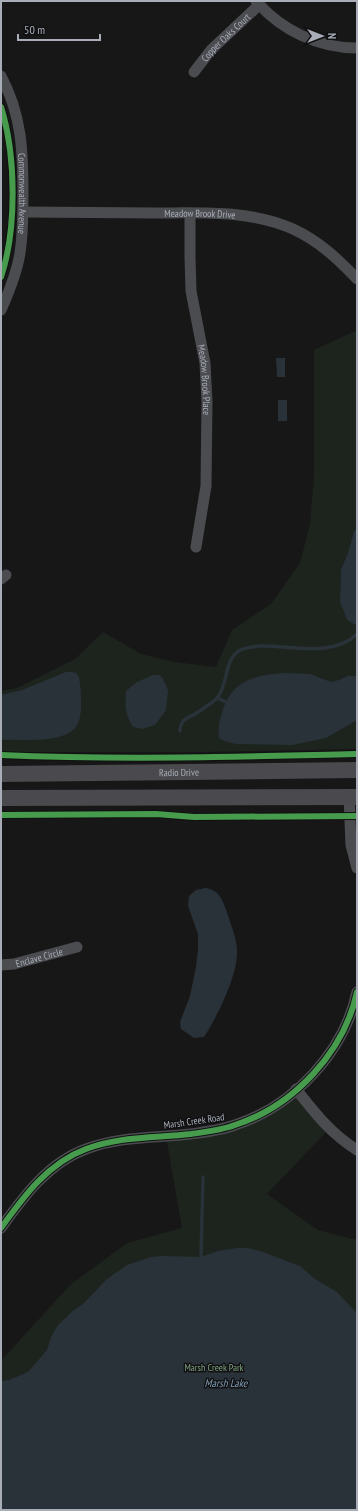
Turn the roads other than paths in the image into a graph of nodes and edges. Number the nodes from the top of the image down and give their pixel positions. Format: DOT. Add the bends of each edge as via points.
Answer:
graph roads {
  1 [pos="258,3"];
  2 [pos="357,48"];
  3 [pos="194,72"];
  4 [pos="1,76"];
  5 [pos="23,212"];
  6 [pos="190,213"];
  7 [pos="357,279"];
  8 [pos="1,310"];
  9 [pos="196,547"];
  10 [pos="357,770"];
  11 [pos="1,774"];
  12 [pos="353,797"];
  13 [pos="1,798"];
  14 [pos="357,868"];
  15 [pos="77,947"];
  16 [pos="1,965"];
  17 [pos="357,992"];
  18 [pos="296,1089"];
  19 [pos="357,1150"];
  20 [pos="1,1228"];
  1 -- 2 [label="street" via="277,21 309,39 328,45"];
  1 -- 3 [label="street, Copper Oaks Court"];
  4 -- 5 [label="street, Commonwealth Avenue" via="19,124 23,164"];
  5 -- 6 [label="street, Meadow Brook Drive"];
  5 -- 8 [label="street, Commonwealth Avenue" via="20,254 9,293"];
  6 -- 7 [label="street, Meadow Brook Drive" via="252,217 293,229 327,250"];
  6 -- 9 [label="street, Meadow Brook Place" via="191,291 204,363 207,402 206,486"];
  10 -- 11 [label="main road, Radio Drive"];
  12 -- 13 [label="main road"];
  12 -- 14 [label="street" via="351,845"];
  15 -- 16 [label="street, Enclave Circle" via="14,964"];
  17 -- 18 [label="street, Marsh Creek Road" via="347,1022 336,1043 314,1072"];
  18 -- 19 [label="street" via="336,1136"];
  18 -- 20 [label="street, Marsh Creek Road" via="276,1105 235,1125 192,1134 108,1142 85,1149 61,1162 40,1178"];
}
